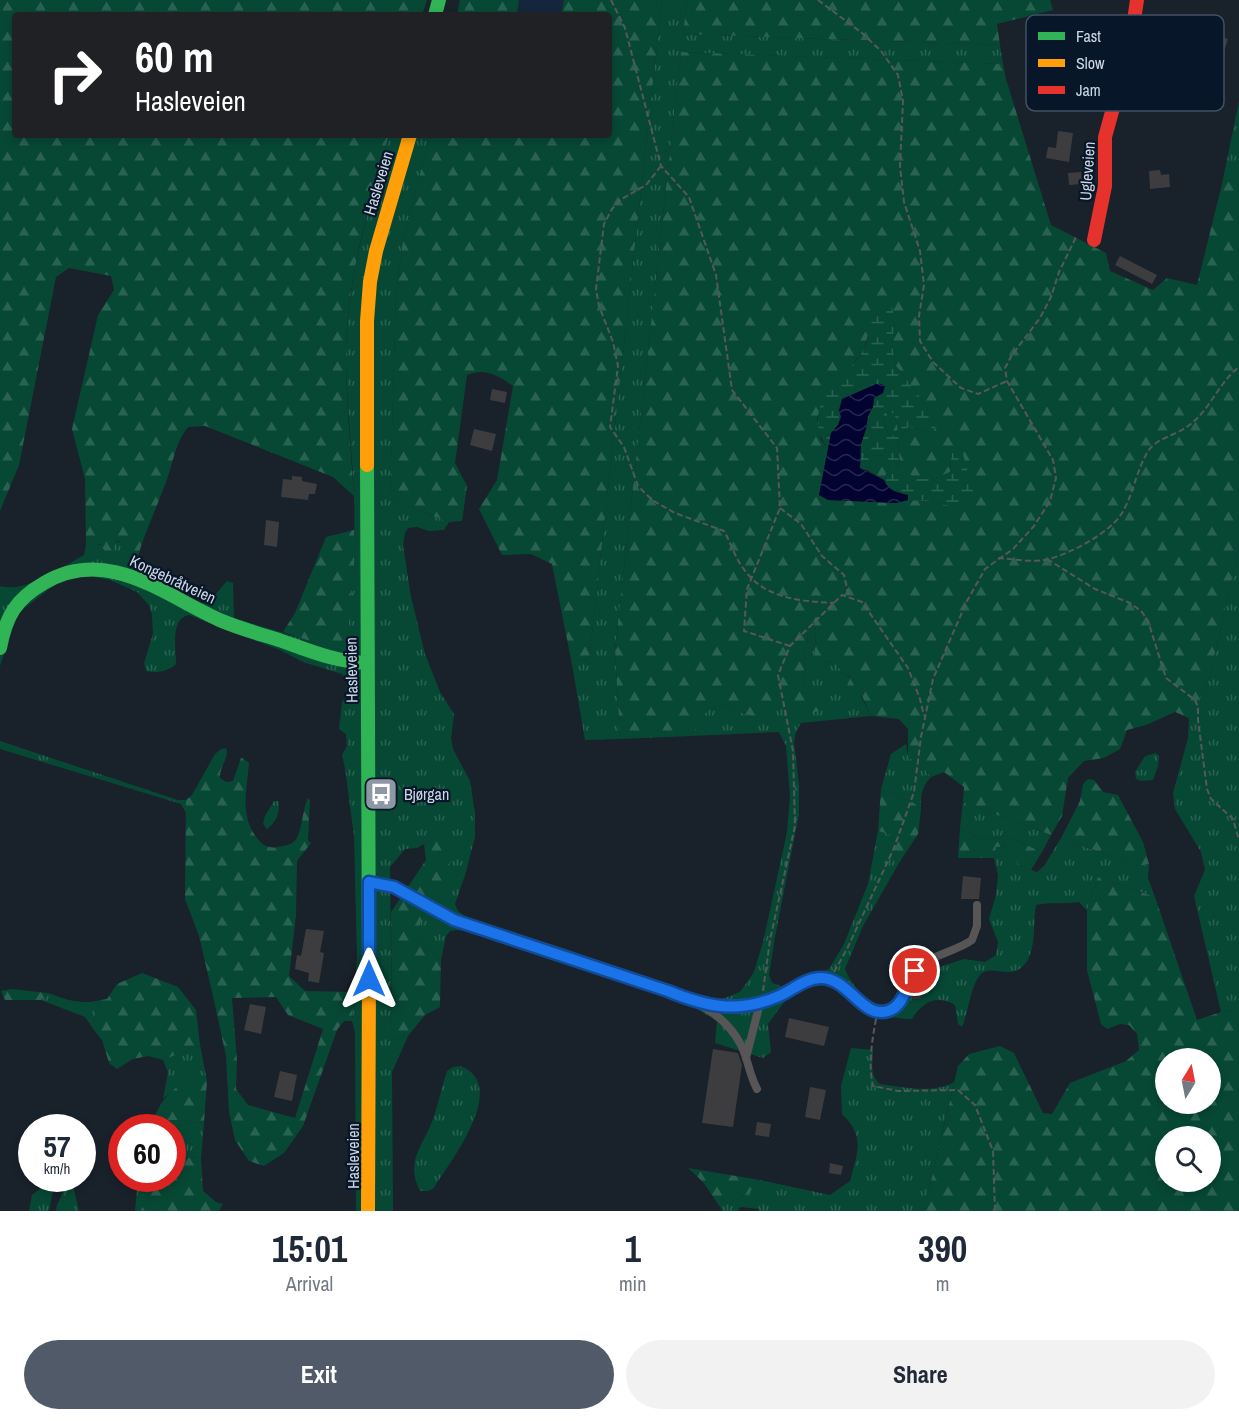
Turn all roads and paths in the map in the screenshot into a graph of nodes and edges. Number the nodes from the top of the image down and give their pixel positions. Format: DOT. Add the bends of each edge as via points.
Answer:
graph roads {
  1 [pos="611,0"];
  2 [pos="818,0"];
  3 [pos="1137,0"];
  4 [pos="1135,15"];
  5 [pos="1112,111"];
  6 [pos="409,138"];
  7 [pos="661,166"];
  8 [pos="1081,227"];
  9 [pos="1094,240"];
  10 [pos="1239,367"];
  11 [pos="1007,381"];
  12 [pos="780,507"];
  13 [pos="998,558"];
  14 [pos="1047,560"];
  15 [pos="751,578"];
  16 [pos="849,597"];
  17 [pos="834,603"];
  18 [pos="790,646"];
  19 [pos="0,648"];
  20 [pos="367,663"];
  21 [pos="925,718"];
  22 [pos="1239,840"];
  23 [pos="369,882"];
  24 [pos="977,904"];
  25 [pos="830,979"];
  26 [pos="760,1003"];
  27 [pos="699,1004"];
  28 [pos="877,1012"];
  29 [pos="746,1060"];
  30 [pos="757,1089"];
  31 [pos="368,1211"];
  32 [pos="995,1211"];
  1 -- 7 [label="path" via="625,28"];
  2 -- 11 [label="path" via="862,33 898,75 903,101 900,166 904,202 920,251 924,285 920,341 933,362 961,388 978,394"];
  3 -- 4 [label="main road, Ugleveien"];
  5 -- 9 [label="main road, Ugleveien" via="1105,137 1104,192"];
  6 -- 20 [label="main road, Hasleveien" via="376,251 368,300"];
  7 -- 12 [label="path" via="689,197 716,275 732,390 777,448"];
  7 -- 15 [label="path" via="646,185 620,200 604,224 596,289 618,366 610,427 627,454 638,486 652,500 675,513 724,531"];
  8 -- 11 [label="path" via="1040,318 1005,368"];
  10 -- 14 [label="path" via="1227,376 1206,408 1188,426 1147,451 1122,513 1109,527 1079,547"];
  11 -- 13 [label="path" via="1053,460 1056,478 1050,501 1034,526 1013,549"];
  12 -- 15 [label="path"];
  12 -- 16 [label="path" via="801,524 822,556 844,575"];
  13 -- 14 [label="path"];
  13 -- 21 [label="path" via="985,569 967,601 933,679"];
  14 -- 22 [label="path" via="1142,612 1166,678 1198,706 1207,789 1211,799 1233,819"];
  15 -- 17 [label="path" via="778,596"];
  15 -- 18 [label="path" via="744,631"];
  16 -- 17 [label="path" via="842,595"];
  16 -- 21 [label="path" via="862,602 908,668"];
  17 -- 18 [label="path"];
  18 -- 26 [label="path" via="778,675 793,751 795,826"];
  19 -- 20 [label="main road, Kongebråtveien" via="5,622 15,604 56,575 81,567 133,575 224,622 326,658"];
  20 -- 23 [label="main road, Hasleveien"];
  21 -- 25 [label="path" via="914,792 894,848"];
  23 -- 27 [label="lane" via="399,889 454,920"];
  23 -- 31 [label="main road, Hasleveien"];
  24 -- 28 [label="lane" via="977,926 972,940 922,964 895,1008"];
  25 -- 26 [label="lane" via="805,982"];
  25 -- 28 [label="lane"];
  26 -- 27 [label="lane"];
  26 -- 29 [label="lane"];
  27 -- 29 [label="lane" via="729,1026"];
  28 -- 32 [label="path" via="870,1075 873,1086 898,1091 958,1090 975,1105 993,1151"];
  29 -- 30 [label="lane"];
}
